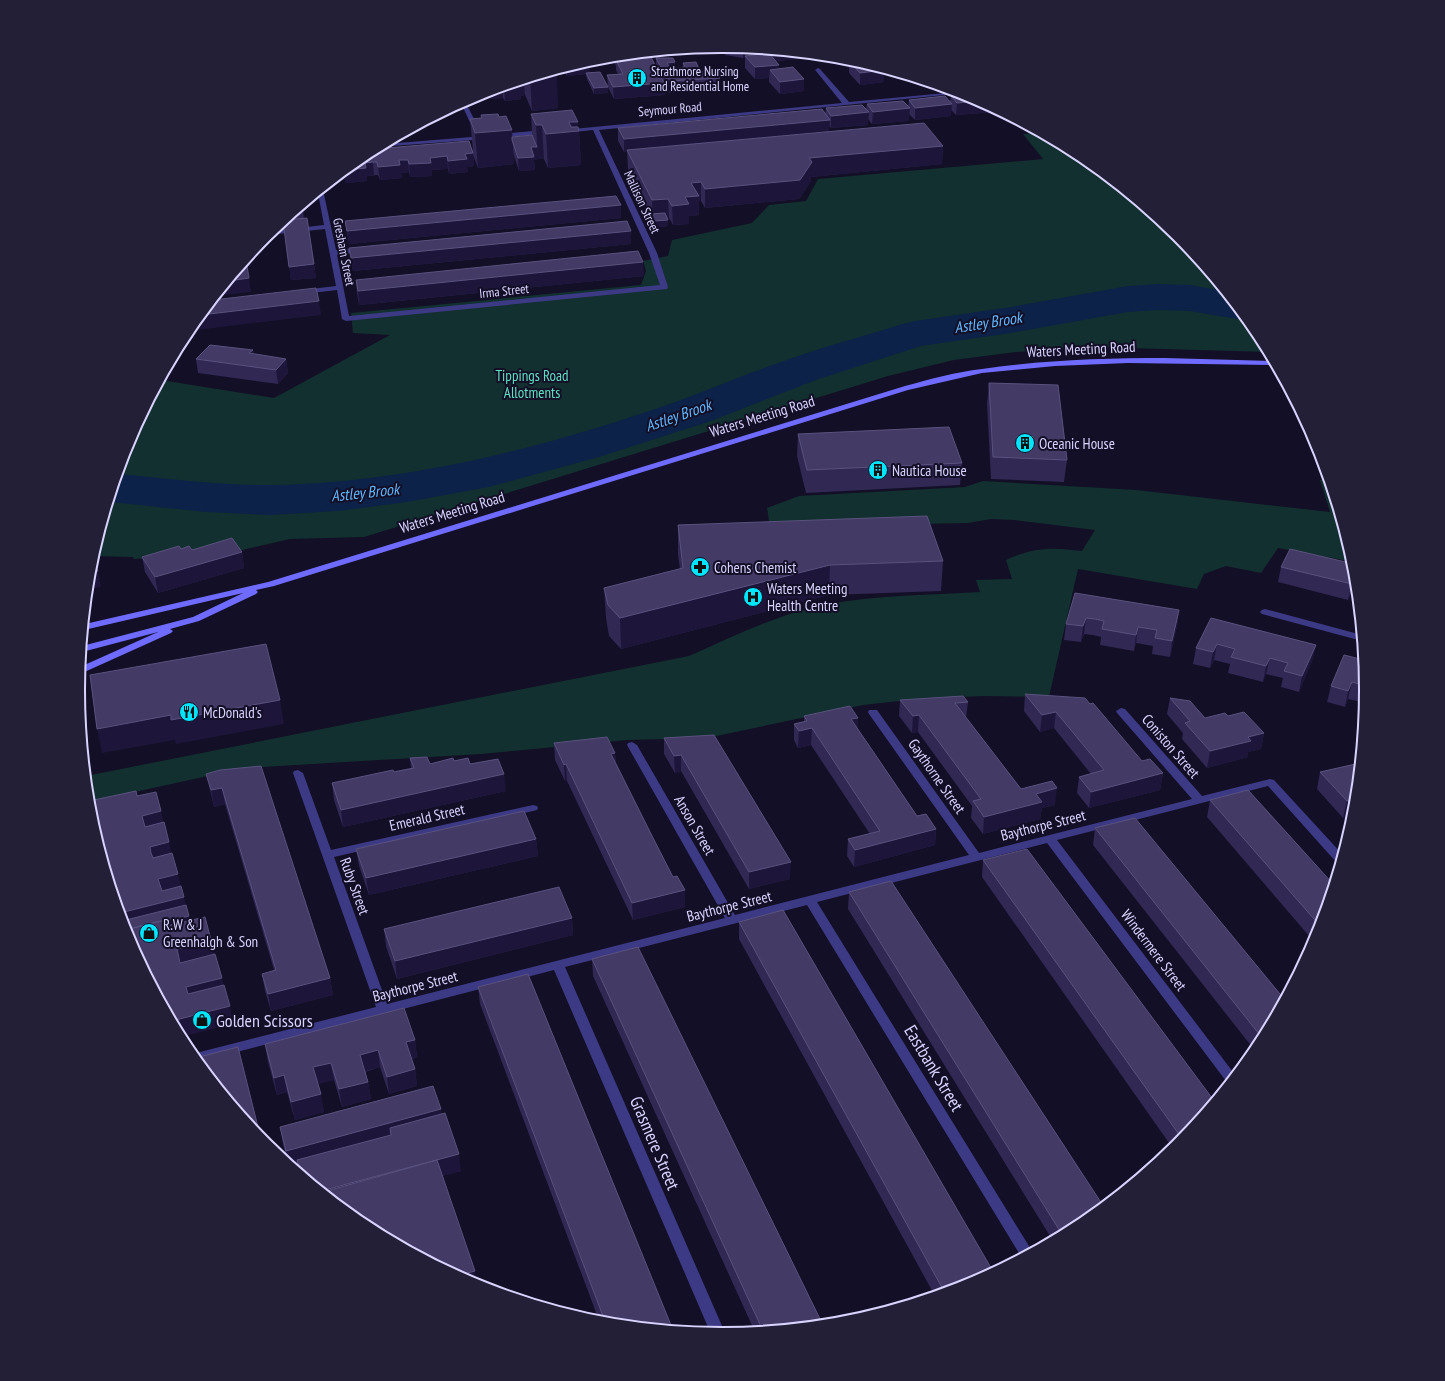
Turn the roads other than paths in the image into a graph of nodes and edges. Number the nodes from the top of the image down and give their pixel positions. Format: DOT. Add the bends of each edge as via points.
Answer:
graph roads {
  1 [pos="818,70"];
  2 [pos="946,94"];
  3 [pos="847,104"];
  4 [pos="466,108"];
  5 [pos="595,128"];
  6 [pos="557,131"];
  7 [pos="549,132"];
  8 [pos="488,137"];
  9 [pos="496,137"];
  10 [pos="480,138"];
  11 [pos="393,145"];
  12 [pos="322,195"];
  13 [pos="639,224"];
  14 [pos="631,225"];
  15 [pos="327,227"];
  16 [pos="281,232"];
  17 [pos="371,249"];
  18 [pos="332,253"];
  19 [pos="664,287"];
  20 [pos="339,288"];
  21 [pos="295,293"];
  22 [pos="346,319"];
  23 [pos="1270,364"];
  24 [pos="271,584"];
  25 [pos="1265,612"];
  26 [pos="196,619"];
  27 [pos="88,626"];
  28 [pos="1358,637"];
  29 [pos="86,648"];
  30 [pos="86,669"];
  31 [pos="1121,711"];
  32 [pos="873,712"];
  33 [pos="632,745"];
  34 [pos="298,773"];
  35 [pos="1199,800"];
  36 [pos="533,808"];
  37 [pos="1050,839"];
  38 [pos="327,855"];
  39 [pos="1338,856"];
  40 [pos="977,858"];
  41 [pos="810,900"];
  42 [pos="732,920"];
  43 [pos="558,965"];
  44 [pos="383,1010"];
  45 [pos="201,1057"];
  46 [pos="1229,1077"];
  47 [pos="1025,1251"];
  48 [pos="716,1328"];
  1 -- 3 [label="street"];
  2 -- 3 [label="street, Seymour Road"];
  3 -- 5 [label="street, Seymour Road"];
  4 -- 10 [label="street"];
  5 -- 6 [label="street, Seymour Road"];
  5 -- 13 [label="street, Mallison Street"];
  7 -- 9 [label="street"];
  8 -- 10 [label="street"];
  10 -- 11 [label="street"];
  12 -- 15 [label="street, Gresham Street"];
  13 -- 14 [label="street"];
  13 -- 19 [label="street, Mallison Street" via="653,253"];
  15 -- 16 [label="street"];
  15 -- 18 [label="street, Gresham Street"];
  17 -- 18 [label="street"];
  18 -- 20 [label="street, Gresham Street"];
  19 -- 22 [label="street, Irma Street"];
  20 -- 21 [label="street"];
  20 -- 22 [label="street, Gresham Street"];
  23 -- 24 [label="street, Waters Meeting Road" via="1083,362 1012,367 951,376"];
  24 -- 26 [label="street, Waters Meeting Road"];
  24 -- 27 [label="street, Waters Meeting Road"];
  25 -- 28 [label="street"];
  26 -- 29 [label="street, Waters Meeting Road"];
  26 -- 30 [label="street"];
  31 -- 35 [label="street, Coniston Street"];
  32 -- 40 [label="street, Gaythorne Street"];
  33 -- 42 [label="street, Anson Street"];
  34 -- 38 [label="street, Ruby Street"];
  35 -- 37 [label="street, Baythorpe Street"];
  35 -- 39 [label="street, Baythorpe Street" via="1270,782"];
  36 -- 38 [label="street, Emerald Street"];
  37 -- 40 [label="street, Baythorpe Street"];
  37 -- 46 [label="street, Windermere Street"];
  38 -- 44 [label="street, Ruby Street"];
  40 -- 41 [label="street, Baythorpe Street"];
  41 -- 42 [label="street, Baythorpe Street"];
  41 -- 47 [label="street, Eastbank Street"];
  42 -- 43 [label="street, Baythorpe Street"];
  43 -- 44 [label="street, Baythorpe Street"];
  43 -- 48 [label="street, Grasmere Street"];
  44 -- 45 [label="street, Baythorpe Street"];
}
